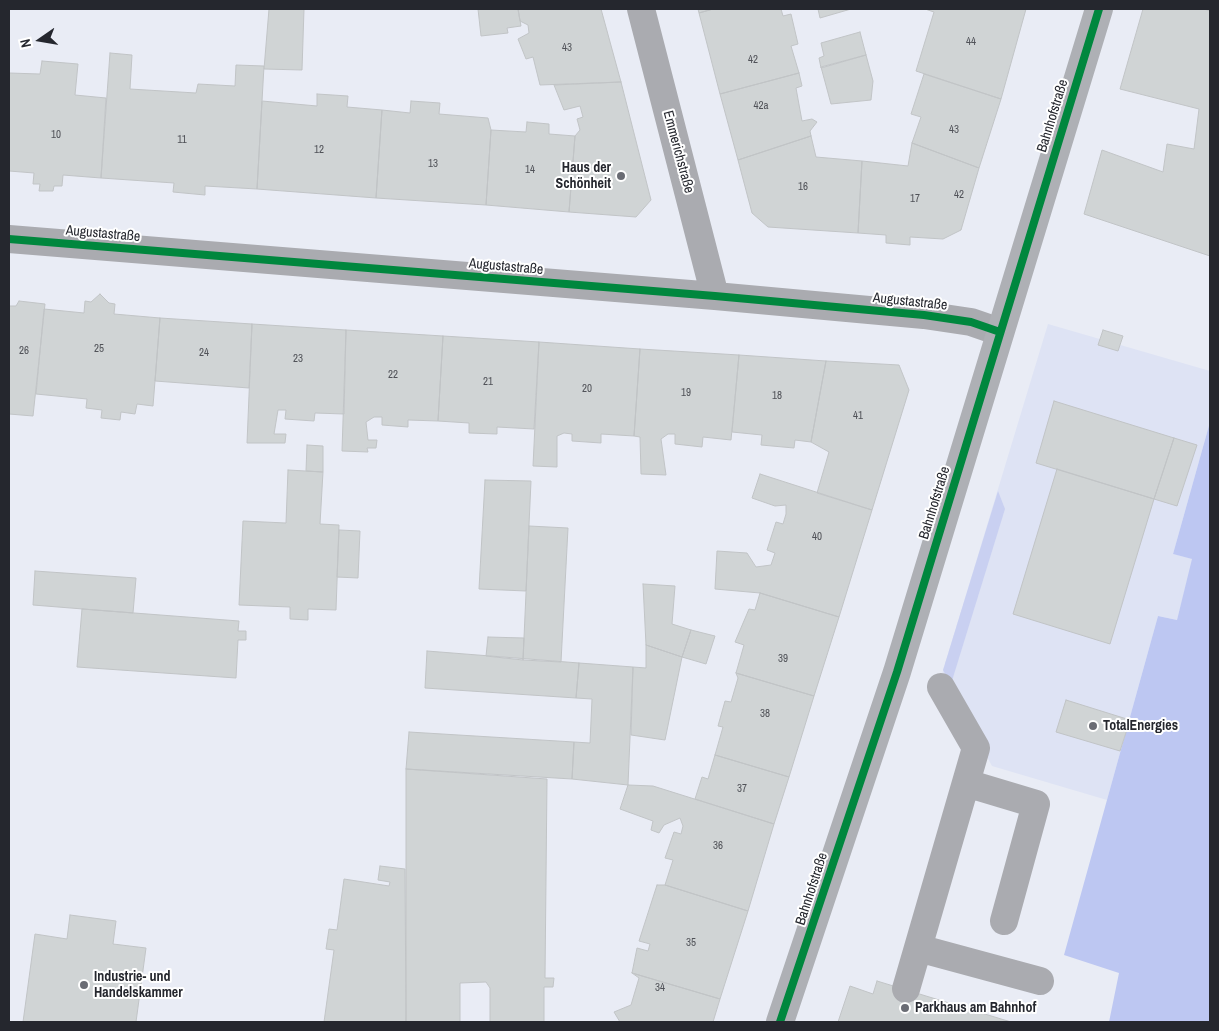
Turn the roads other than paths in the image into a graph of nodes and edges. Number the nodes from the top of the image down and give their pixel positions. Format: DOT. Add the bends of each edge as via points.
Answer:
graph roads {
  1 [pos="641,9"];
  2 [pos="1099,9"];
  3 [pos="9,239"];
  4 [pos="715,296"];
  5 [pos="1000,332"];
  6 [pos="941,687"];
  7 [pos="966,783"];
  8 [pos="1004,921"];
  9 [pos="918,948"];
  10 [pos="1040,981"];
  11 [pos="906,990"];
  12 [pos="785,1016"];
  1 -- 4 [label="street, Emmerichstraße"];
  2 -- 5 [label="main road, Bahnhofstraße"];
  3 -- 4 [label="street, Augustastraße"];
  4 -- 5 [label="street, Augustastraße" via="948,318"];
  5 -- 12 [label="main road, Bahnhofstraße" via="897,672"];
  6 -- 7 [label="street" via="976,748"];
  7 -- 8 [label="street" via="1036,804"];
  7 -- 9 [label="street"];
  9 -- 10 [label="street"];
  9 -- 11 [label="street"];
}
